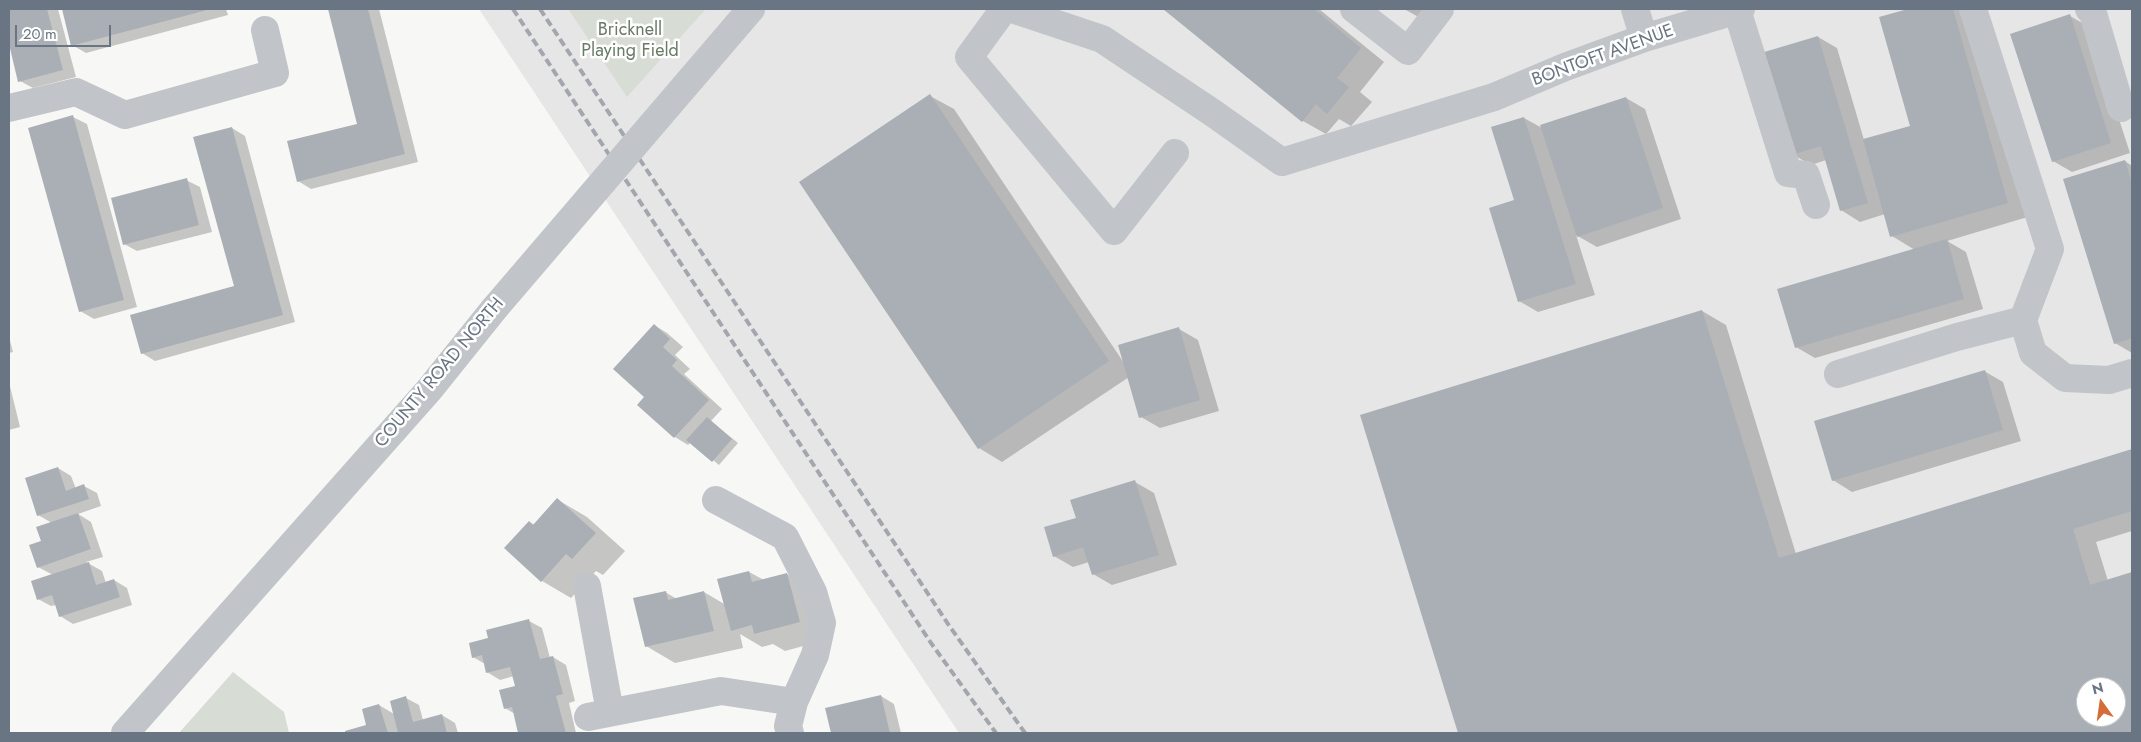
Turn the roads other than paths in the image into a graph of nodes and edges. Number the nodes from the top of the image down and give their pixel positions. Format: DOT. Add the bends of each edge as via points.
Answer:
graph roads {
  1 [pos="751,9"];
  2 [pos="1004,9"];
  3 [pos="1012,9"];
  4 [pos="1354,9"];
  5 [pos="1440,9"];
  6 [pos="1635,9"];
  7 [pos="1739,9"];
  8 [pos="1973,9"];
  9 [pos="2090,9"];
  10 [pos="265,30"];
  11 [pos="1644,38"];
  12 [pos="9,108"];
  13 [pos="2121,108"];
  14 [pos="1175,153"];
  15 [pos="1816,205"];
  16 [pos="2023,320"];
  17 [pos="2132,373"];
  18 [pos="1838,374"];
  19 [pos="716,500"];
  20 [pos="587,586"];
  21 [pos="794,702"];
  22 [pos="125,733"];
  23 [pos="790,733"];
  1 -- 22 [label="street, COUNTY ROAD NORTH, bridge" via="429,390"];
  2 -- 14 [label="street" via="969,57 1114,231"];
  3 -- 11 [label="street, BONTOFT AVENUE" via="1102,39 1282,162 1494,97"];
  4 -- 5 [label="street" via="1408,51"];
  6 -- 11 [label="street"];
  7 -- 11 [label="street, BONTOFT AVENUE"];
  7 -- 15 [label="street" via="1788,173 1806,176"];
  8 -- 16 [label="street" via="2050,249"];
  9 -- 13 [label="street"];
  10 -- 12 [label="street" via="275,73 125,115 76,92"];
  16 -- 17 [label="street" via="2033,353 2065,378 2109,380"];
  16 -- 18 [label="street"];
  19 -- 21 [label="street" via="785,537 814,592 822,623 815,655"];
  20 -- 21 [label="street" via="599,715 722,691"];
  21 -- 23 [label="street" via="788,726"];
}
